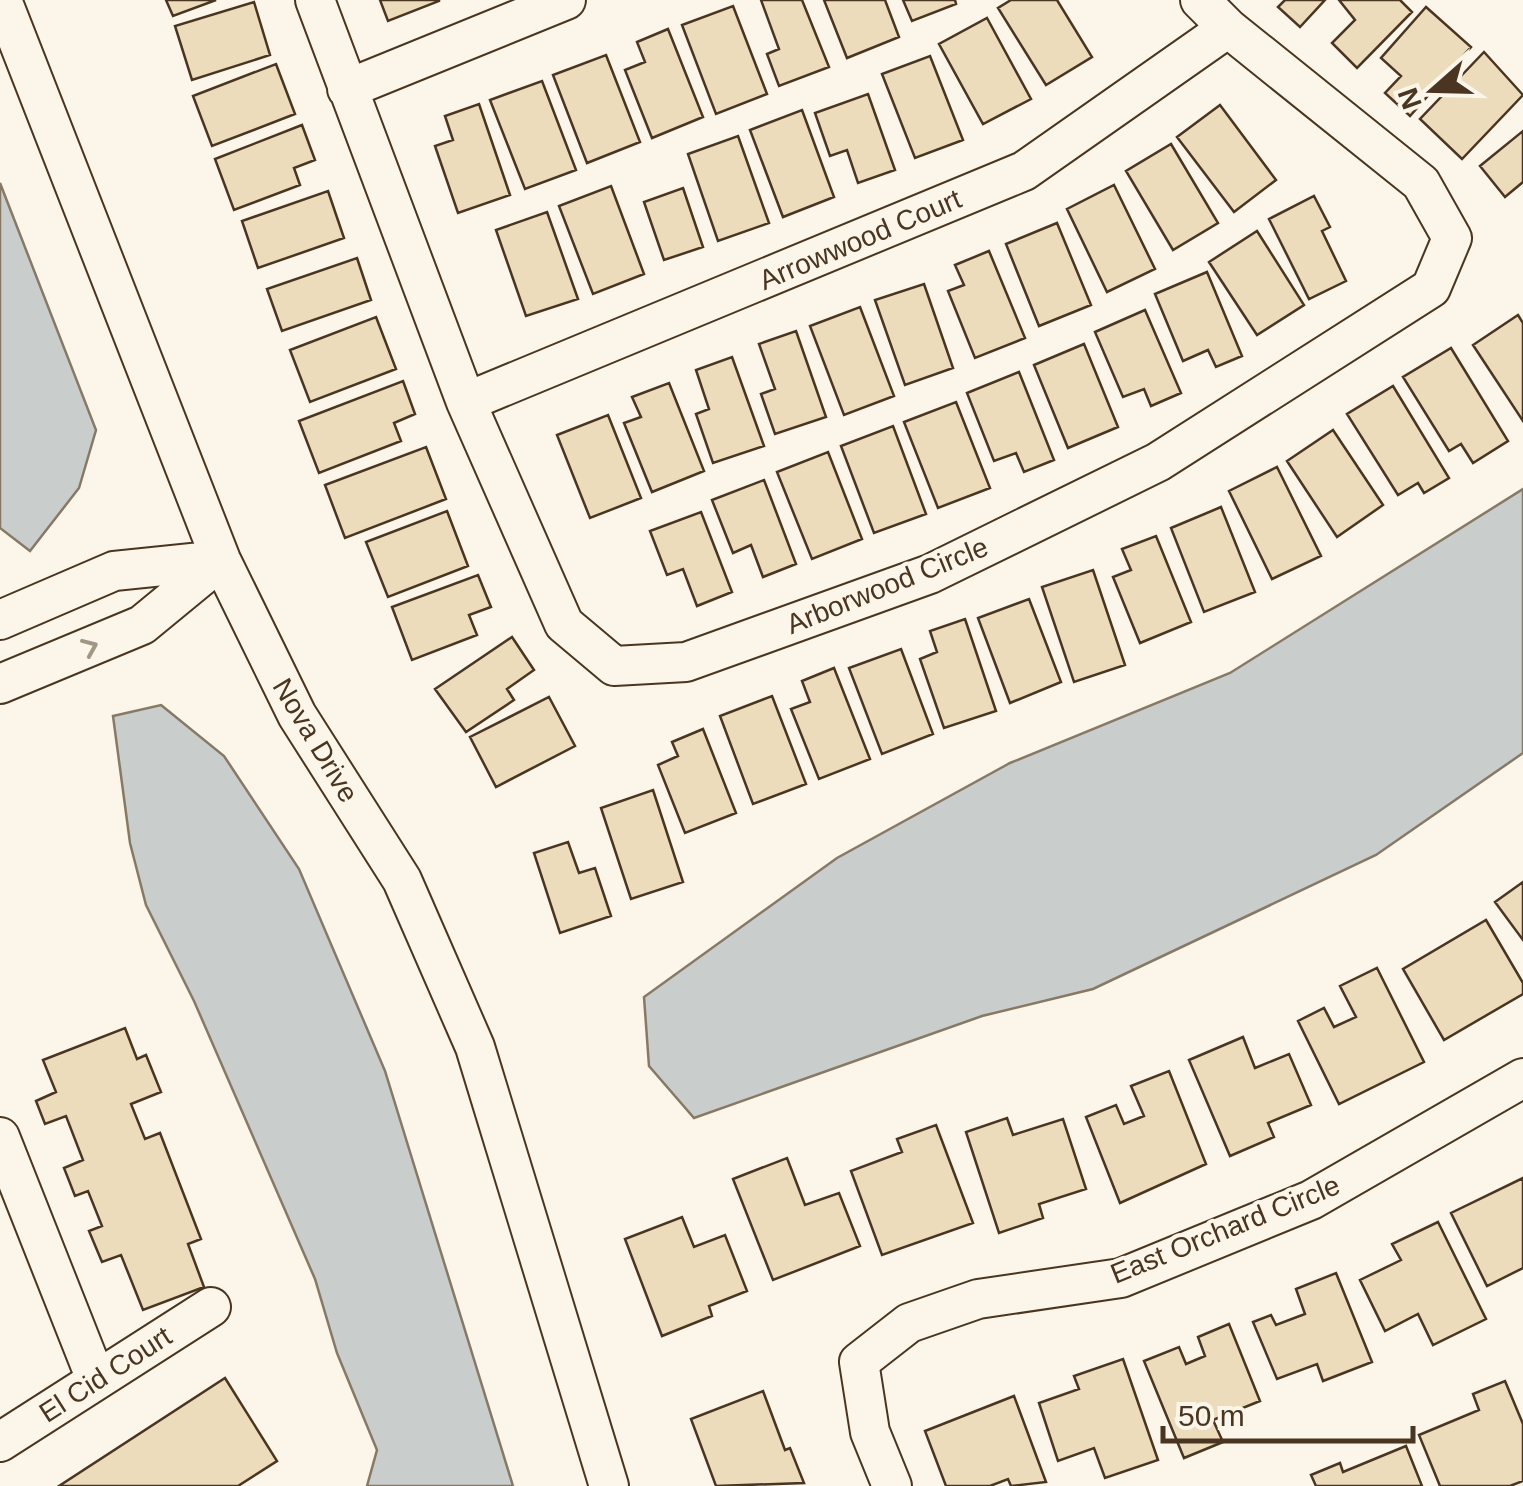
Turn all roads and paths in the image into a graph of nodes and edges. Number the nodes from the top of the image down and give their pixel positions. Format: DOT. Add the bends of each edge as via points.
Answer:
graph roads {
  1 [pos="2,0"];
  2 [pos="314,0"];
  3 [pos="566,0"];
  4 [pos="1200,0"];
  5 [pos="1228,28"];
  6 [pos="347,89"];
  7 [pos="466,402"];
  8 [pos="221,560"];
  9 [pos="0,620"];
  10 [pos="0,684"];
  11 [pos="1523,1078"];
  12 [pos="0,1137"];
  13 [pos="211,1306"];
  14 [pos="95,1378"];
  15 [pos="0,1442"];
  16 [pos="608,1486"];
  17 [pos="892,1486"];
  1 -- 8 [label="street, Nova Drive"];
  2 -- 6 [label="street, Arborwood Circle"];
  3 -- 6 [label="street"];
  4 -- 5 [label="street, Arborwood Circle"];
  5 -- 7 [label="street, Arrowwood Court" via="1024,171"];
  5 -- 7 [label="street, Arborwood Circle" via="1421,184 1452,238 1431,288 1158,462 930,574 686,662 614,666 564,624"];
  6 -- 7 [label="street, Arborwood Circle"];
  8 -- 9 [label="street" via="114,571"];
  10 -- 8 [label="street, one-way" via="142,625"];
  8 -- 16 [label="street, Nova Drive" via="297,715 402,880 475,1048"];
  11 -- 17 [label="street, East Orchard Circle" via="1311,1200 1120,1278 978,1298 910,1323 859,1362 870,1432"];
  12 -- 14 [label="street"];
  13 -- 14 [label="street, El Cid Court"];
  14 -- 15 [label="street, El Cid Court"];
}
